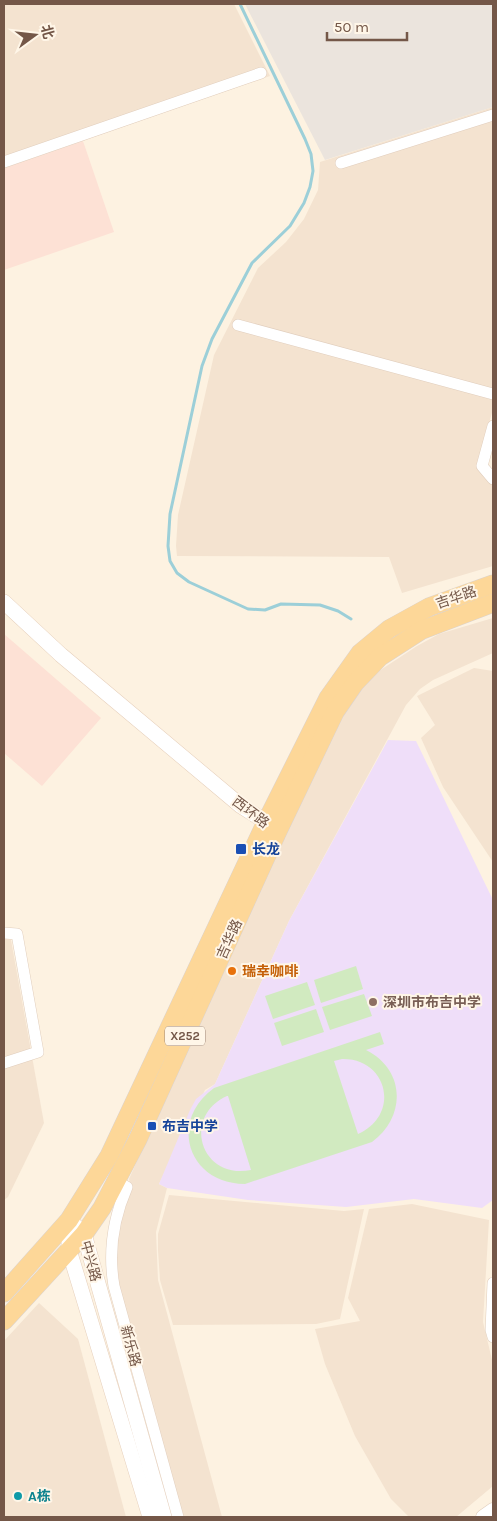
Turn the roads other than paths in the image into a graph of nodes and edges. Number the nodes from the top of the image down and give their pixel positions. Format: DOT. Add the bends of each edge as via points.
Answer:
graph roads {
  1 [pos="261,73"];
  2 [pos="493,115"];
  3 [pos="4,162"];
  4 [pos="341,163"];
  5 [pos="238,325"];
  6 [pos="493,394"];
  7 [pos="493,426"];
  8 [pos="493,479"];
  9 [pos="493,584"];
  10 [pos="4,602"];
  11 [pos="493,603"];
  12 [pos="4,616"];
  13 [pos="269,828"];
  14 [pos="4,933"];
  15 [pos="4,1062"];
  16 [pos="116,1181"];
  17 [pos="69,1220"];
  18 [pos="84,1234"];
  19 [pos="69,1250"];
  20 [pos="493,1284"];
  21 [pos="4,1293"];
  22 [pos="4,1321"];
  23 [pos="102,1328"];
  24 [pos="493,1337"];
  25 [pos="493,1510"];
  26 [pos="150,1517"];
  27 [pos="164,1517"];
  28 [pos="178,1517"];
  29 [pos="483,1517"];
  1 -- 3 [label="street"];
  2 -- 4 [label="street"];
  5 -- 6 [label="street"];
  7 -- 8 [label="street" via="482,466"];
  9 -- 13 [label="main road, 吉华路 / X252" via="429,606 389,629 360,653 328,698"];
  10 -- 13 [label="main road, 西环路" via="61,655"];
  11 -- 13 [label="main road, 吉华路 / X252" via="422,630 380,657 355,683 335,712"];
  12 -- 13 [label="main road, 西环路" via="224,802"];
  13 -- 16 [label="main road, 吉华路 / X252" via="138,1139"];
  13 -- 17 [label="main road, 吉华路 / X252" via="109,1156"];
  14 -- 15 [label="street" via="17,934 38,1052"];
  16 -- 18 [label="main road, 吉华路 / X252"];
  16 -- 28 [label="street, 新乐路" via="127,1187 118,1206 110,1252 114,1286"];
  17 -- 18 [label="main road, 中兴路"];
  17 -- 19 [label="main road, 中兴路"];
  17 -- 21 [label="main road, 吉华路 / X252"];
  18 -- 19 [label="main road, 吉华路 / X252"];
  18 -- 23 [label="main road, 中兴路"];
  19 -- 22 [label="main road, 吉华路 / X252"];
  19 -- 23 [label="main road, 中兴路"];
  20 -- 24 [label="street"];
  23 -- 26 [label="main road, 中兴路"];
  23 -- 27 [label="main road, 中兴路"];
  25 -- 29 [label="street"];
}
